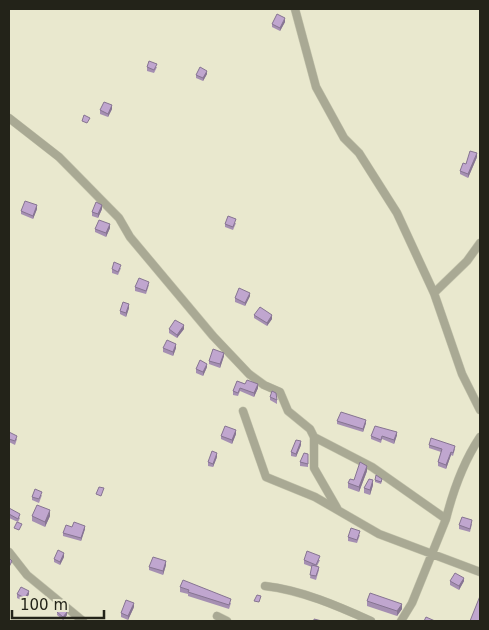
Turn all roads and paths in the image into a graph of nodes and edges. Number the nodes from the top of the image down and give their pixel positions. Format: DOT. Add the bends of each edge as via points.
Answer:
graph roads {
  1 [pos="295,9"];
  2 [pos="9,118"];
  3 [pos="480,243"];
  4 [pos="434,293"];
  5 [pos="480,410"];
  6 [pos="243,412"];
  7 [pos="314,437"];
  8 [pos="480,437"];
  9 [pos="338,510"];
  10 [pos="446,519"];
  11 [pos="9,552"];
  12 [pos="432,554"];
  13 [pos="480,572"];
  14 [pos="265,586"];
  15 [pos="217,616"];
  16 [pos="83,621"];
  17 [pos="227,621"];
  18 [pos="371,621"];
  19 [pos="401,621"];
  1 -- 4 [label="street" via="316,87 344,138 359,153 391,203"];
  2 -- 7 [label="street" via="52,150 119,218 130,237 214,336 250,374 280,392 288,411 310,429"];
  3 -- 4 [label="street" via="467,261"];
  4 -- 5 [label="street" via="462,374"];
  6 -- 9 [label="street" via="266,477"];
  7 -- 9 [label="street" via="314,468"];
  7 -- 10 [label="street" via="372,467"];
  8 -- 10 [label="street" via="470,454"];
  9 -- 12 [label="street" via="379,534"];
  10 -- 12 [label="street"];
  11 -- 16 [label="street" via="28,575"];
  12 -- 13 [label="street"];
  12 -- 19 [label="street"];
  14 -- 18 [label="street" via="330,604"];
  15 -- 17 [label="street"];
}
